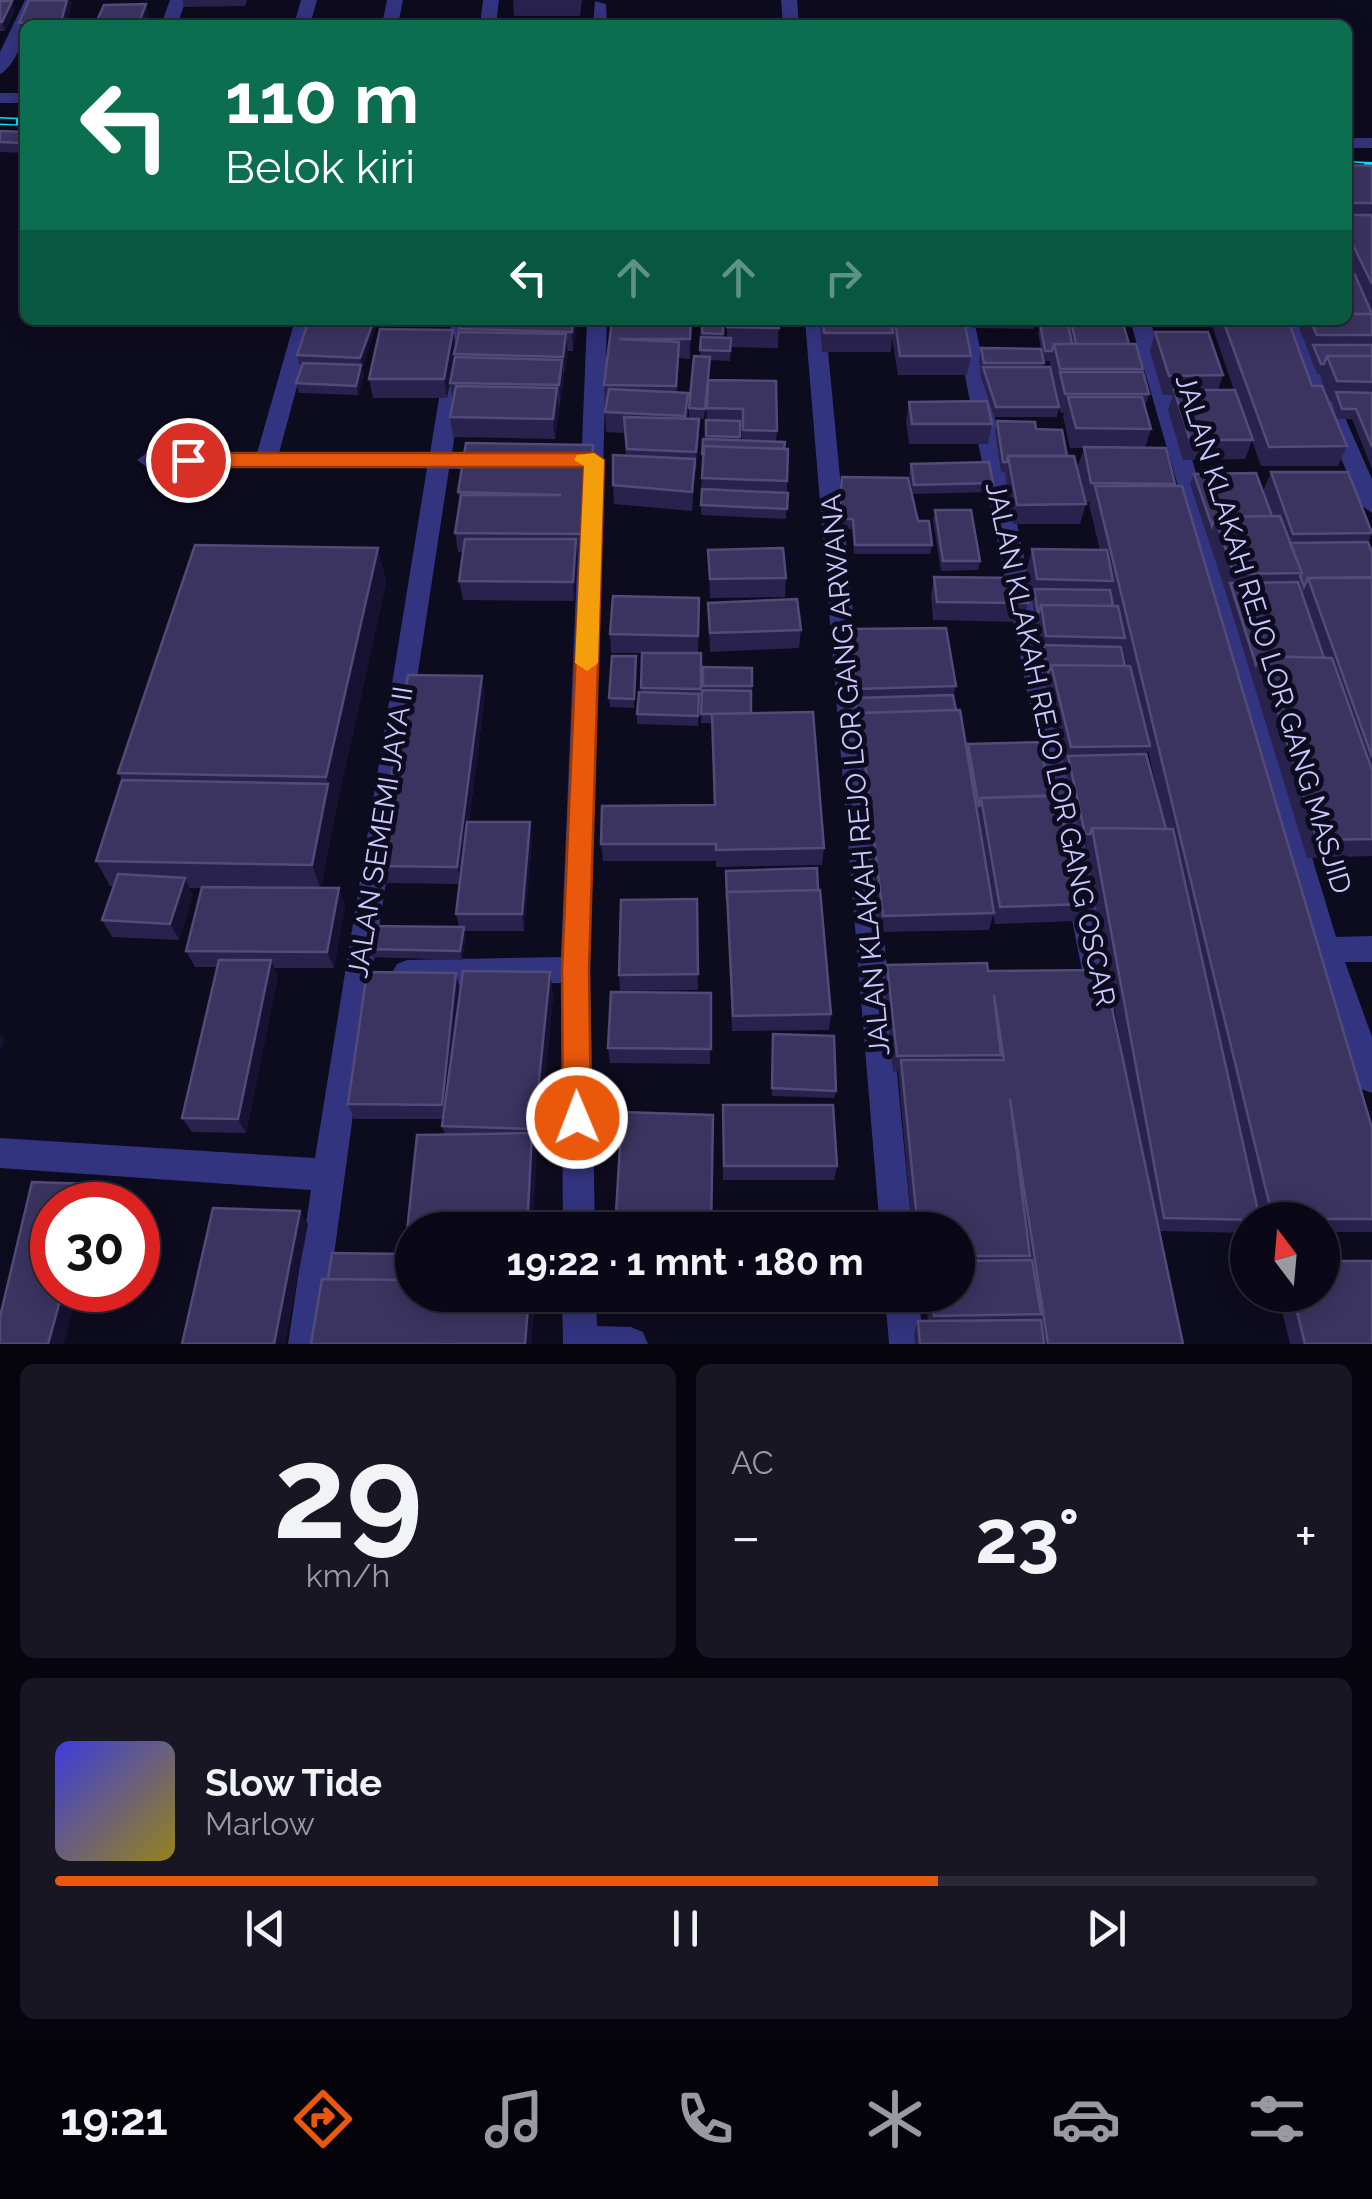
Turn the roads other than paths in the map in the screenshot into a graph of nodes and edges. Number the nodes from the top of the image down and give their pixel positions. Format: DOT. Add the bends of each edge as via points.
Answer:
graph roads {
  1 [pos="600,4"];
  2 [pos="600,20"];
  3 [pos="20,27"];
  4 [pos="0,69"];
  5 [pos="304,325"];
  6 [pos="461,325"];
  7 [pos="596,325"];
  8 [pos="814,325"];
  9 [pos="965,325"];
  10 [pos="1141,325"];
  11 [pos="1294,325"];
  12 [pos="148,460"];
  13 [pos="266,460"];
  14 [pos="512,460"];
  15 [pos="439,462"];
  16 [pos="1372,505"];
  17 [pos="1372,949"];
  18 [pos="1326,950"];
  19 [pos="576,970"];
  20 [pos="357,974"];
  21 [pos="1110,1035"];
  22 [pos="1372,1078"];
  23 [pos="0,1152"];
  24 [pos="328,1175"];
  25 [pos="578,1212"];
  26 [pos="894,1212"];
  27 [pos="579,1312"];
  28 [pos="903,1312"];
  29 [pos="580,1343"];
  30 [pos="305,1344"];
  31 [pos="631,1344"];
  32 [pos="906,1344"];
  1 -- 2 [label="lane"];
  3 -- 4 [label="street"];
  5 -- 13 [label="street"];
  6 -- 15 [label="street, JALAN SEMEMI JAYA II"];
  7 -- 19 [label="street" via="581,460"];
  8 -- 26 [label="street, JALAN KLAKAH REJO LOR GANG ARWANA"];
  9 -- 21 [label="street, JALAN KLAKAH REJO LOR GANG OSCAR"];
  10 -- 18 [label="street, JALAN KLAKAH REJO LOR GANG MASJID"];
  11 -- 16 [label="street"];
  12 -- 13 [label="street"];
  13 -- 15 [label="street"];
  14 -- 15 [label="street"];
  15 -- 20 [label="street, JALAN SEMEMI JAYA II"];
  17 -- 18 [label="street"];
  18 -- 22 [label="street, JALAN KLAKAH REJO LOR GANG MASJID"];
  19 -- 20 [label="street"];
  19 -- 25 [label="street"];
  20 -- 24 [label="street, JALAN SEMEMI JAYA II"];
  23 -- 24 [label="street"];
  24 -- 30 [label="street, JALAN SEMEMI JAYA II"];
  27 -- 29 [label="street"];
  28 -- 32 [label="street"];
  29 -- 31 [label="street"];
}
